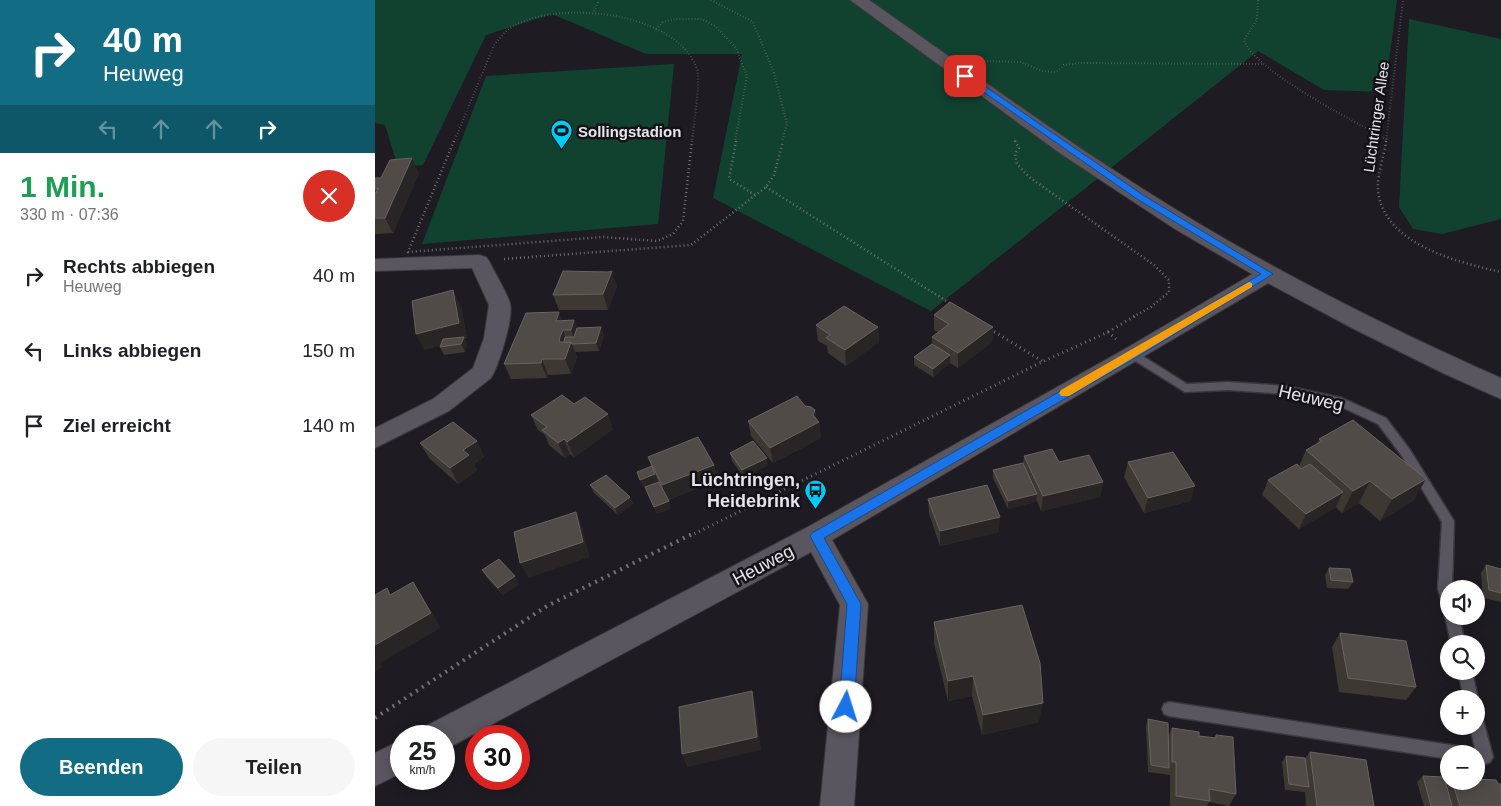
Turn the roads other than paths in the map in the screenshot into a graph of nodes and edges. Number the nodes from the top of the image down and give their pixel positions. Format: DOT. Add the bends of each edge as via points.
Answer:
graph roads {
  1 [pos="858,0"];
  2 [pos="479,261"];
  3 [pos="375,265"];
  4 [pos="1268,274"];
  5 [pos="1133,354"];
  6 [pos="1501,389"];
  7 [pos="375,439"];
  8 [pos="816,536"];
  9 [pos="1445,580"];
  10 [pos="1169,709"];
  11 [pos="455,728"];
  12 [pos="1440,750"];
  13 [pos="390,762"];
  14 [pos="375,770"];
  15 [pos="837,806"];
  1 -- 4 [label="main road" via="1140,197"];
  2 -- 3 [label="street"];
  2 -- 7 [label="street" via="500,305 495,338 483,372 441,405"];
  4 -- 5 [label="street, Heuweg"];
  4 -- 6 [label="main road"];
  5 -- 8 [label="street, Heuweg"];
  5 -- 9 [label="lane, Heuweg" via="1185,388 1228,386 1285,390 1338,401 1382,421 1406,452 1448,521"];
  8 -- 11 [label="street, Heuweg"];
  8 -- 15 [label="street" via="854,604"];
  10 -- 12 [label="lane"];
  13 -- 14 [label="street"];
}
